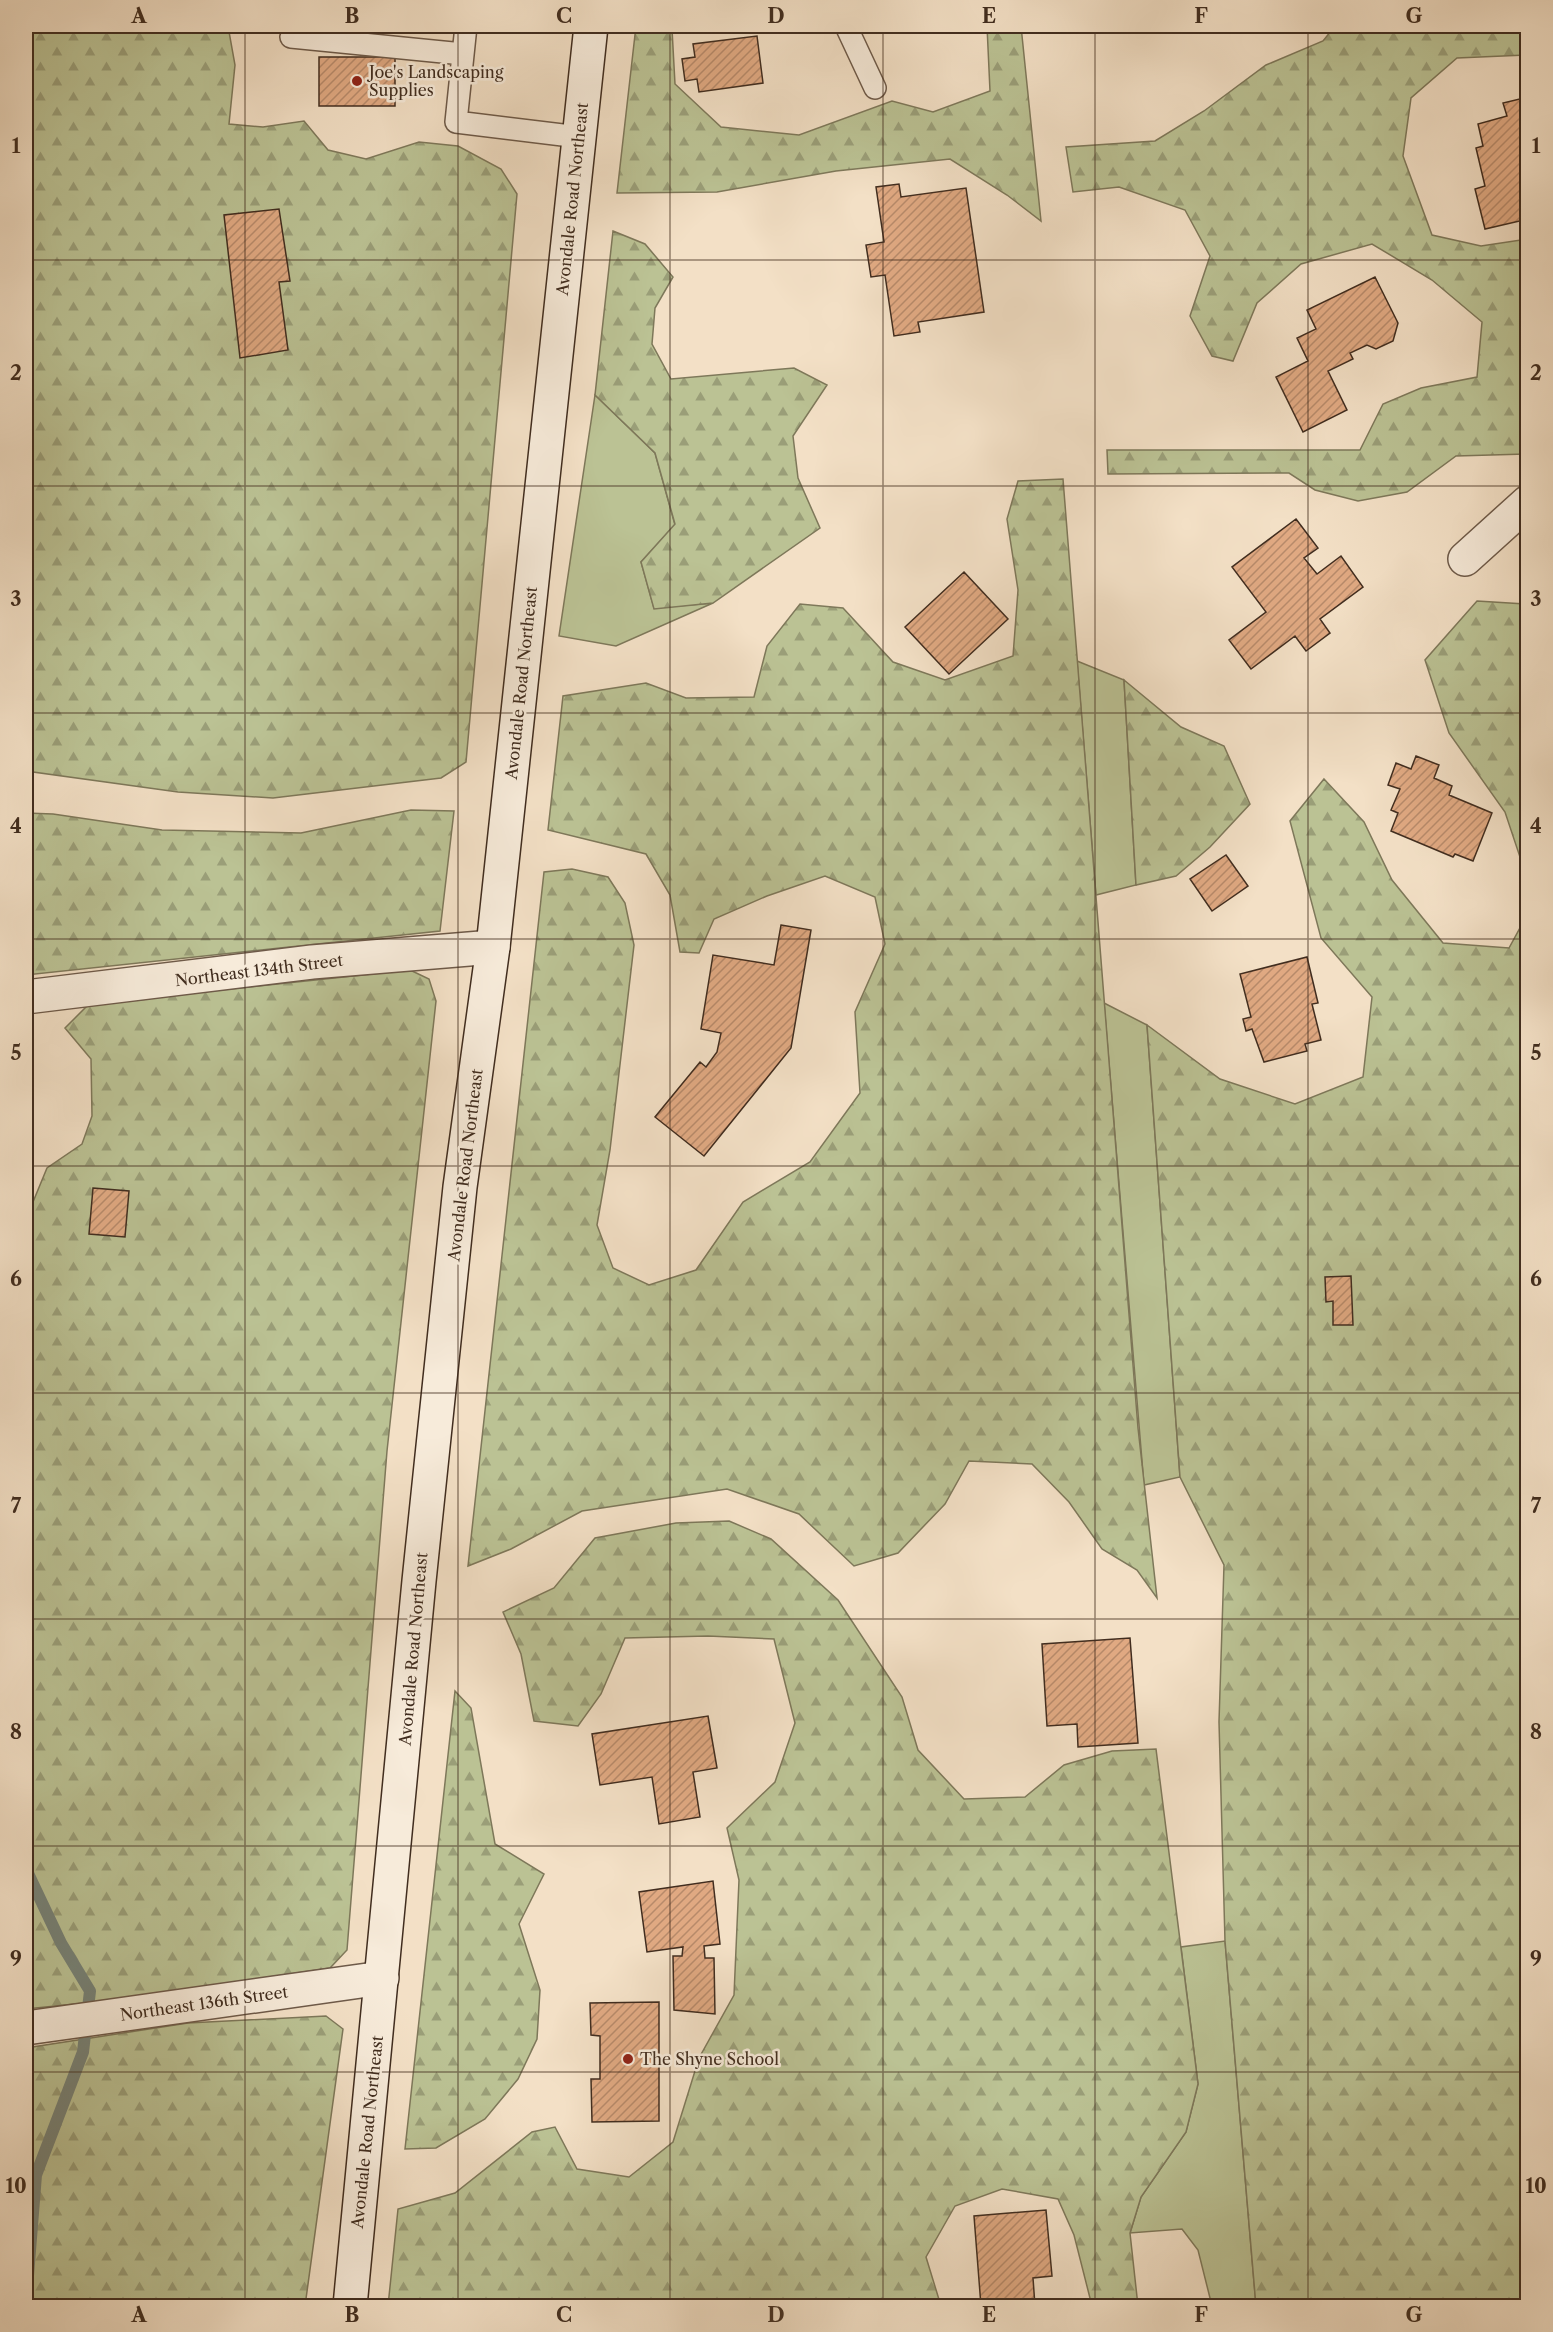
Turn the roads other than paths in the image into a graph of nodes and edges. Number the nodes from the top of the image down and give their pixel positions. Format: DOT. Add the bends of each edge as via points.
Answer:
graph roads {
  1 [pos="466,26"];
  2 [pos="591,26"];
  3 [pos="846,26"];
  4 [pos="291,37"];
  5 [pos="463,54"];
  6 [pos="875,88"];
  7 [pos="579,137"];
  8 [pos="1527,502"];
  9 [pos="1465,559"];
  10 [pos="493,947"];
  11 [pos="26,997"];
  12 [pos="382,1978"];
  13 [pos="26,2028"];
  14 [pos="350,2307"];
  1 -- 5 [label="lane"];
  2 -- 7 [label="main road, Avondale Road Northeast"];
  3 -- 6 [label="lane"];
  4 -- 5 [label="lane"];
  5 -- 7 [label="lane" via="456,122"];
  7 -- 10 [label="main road, Avondale Road Northeast"];
  8 -- 9 [label="main road"];
  10 -- 11 [label="main road, Northeast 134th Street" via="312,962"];
  10 -- 12 [label="main road, Avondale Road Northeast" via="460,1187"];
  12 -- 13 [label="main road, Northeast 136th Street"];
  12 -- 14 [label="main road, Avondale Road Northeast"];
}
